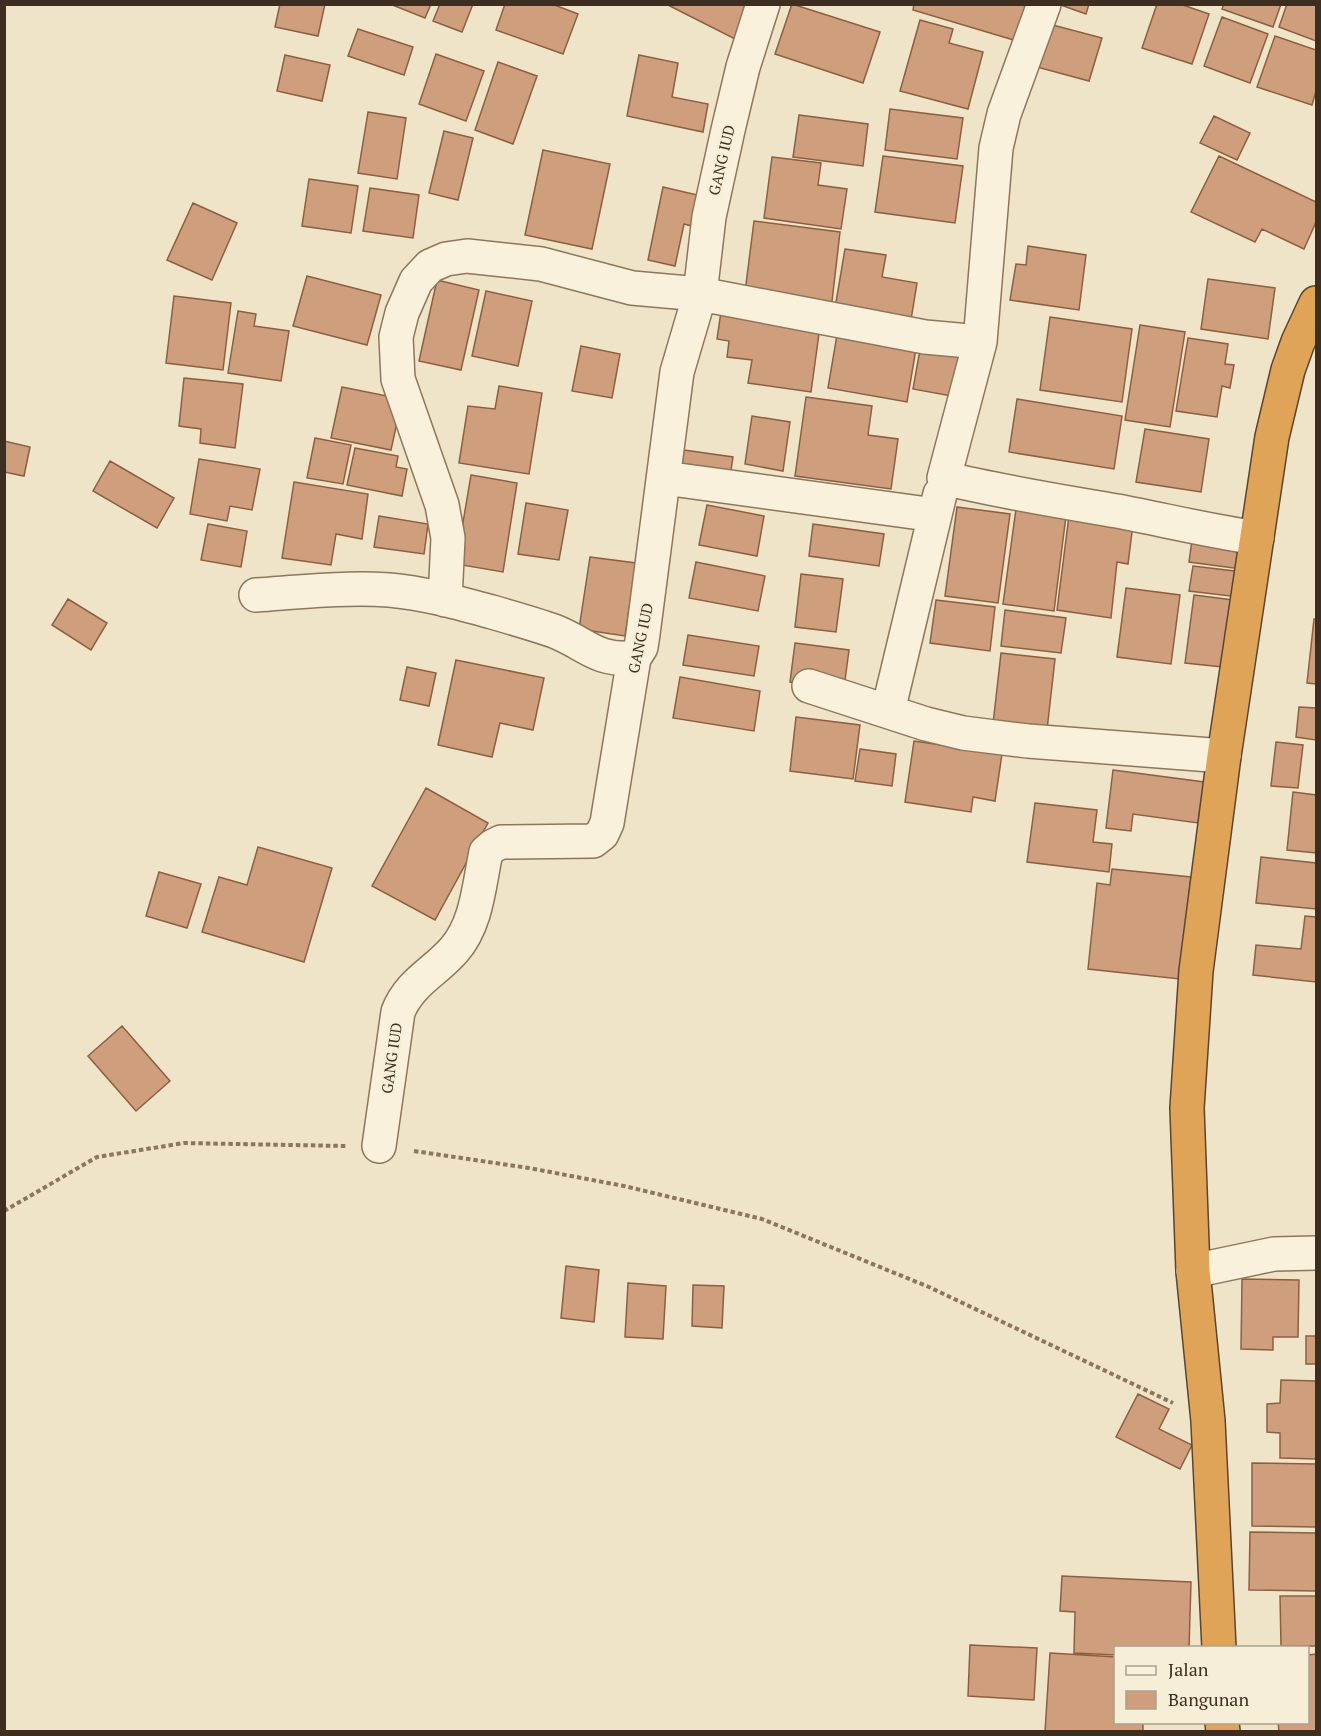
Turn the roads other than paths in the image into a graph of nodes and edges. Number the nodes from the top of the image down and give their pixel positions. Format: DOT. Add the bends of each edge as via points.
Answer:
graph roads {
  1 [pos="763,4"];
  2 [pos="1044,4"];
  3 [pos="700,294"];
  4 [pos="1317,303"];
  5 [pos="980,342"];
  6 [pos="664,478"];
  7 [pos="944,478"];
  8 [pos="935,515"];
  9 [pos="1257,538"];
  10 [pos="256,595"];
  11 [pos="445,600"];
  12 [pos="634,658"];
  13 [pos="809,686"];
  14 [pos="888,711"];
  15 [pos="1224,756"];
  16 [pos="380,1146"];
  17 [pos="1317,1253"];
  18 [pos="1193,1271"];
  19 [pos="1219,1646"];
  1 -- 3 [label="street, GANG IUD" via="743,67 709,217"];
  2 -- 5 [label="street" via="1004,114 996,148"];
  3 -- 5 [label="street" via="902,333"];
  3 -- 6 [label="street, GANG IUD" via="677,372"];
  3 -- 11 [label="street" via="632,288 541,264 467,256 430,266 416,281 396,337 396,362 398,379 442,505 448,538"];
  4 -- 9 [label="highway" via="1288,370 1272,437"];
  5 -- 7 [label="street"];
  6 -- 8 [label="street"];
  6 -- 12 [label="street, GANG IUD" via="641,647"];
  7 -- 8 [label="street"];
  7 -- 9 [label="street"];
  8 -- 14 [label="street"];
  9 -- 15 [label="highway"];
  10 -- 11 [label="street" via="333,589 390,590"];
  11 -- 12 [label="street" via="555,632 600,656"];
  12 -- 16 [label="street, GANG IUD" via="602,834 593,841 501,842 486,852 470,924 461,941 412,987 398,1012"];
  13 -- 14 [label="street"];
  14 -- 15 [label="street" via="963,733"];
  15 -- 18 [label="highway" via="1196,971 1187,1108"];
  17 -- 18 [label="street" via="1274,1254"];
  18 -- 19 [label="highway" via="1208,1420"];
}
